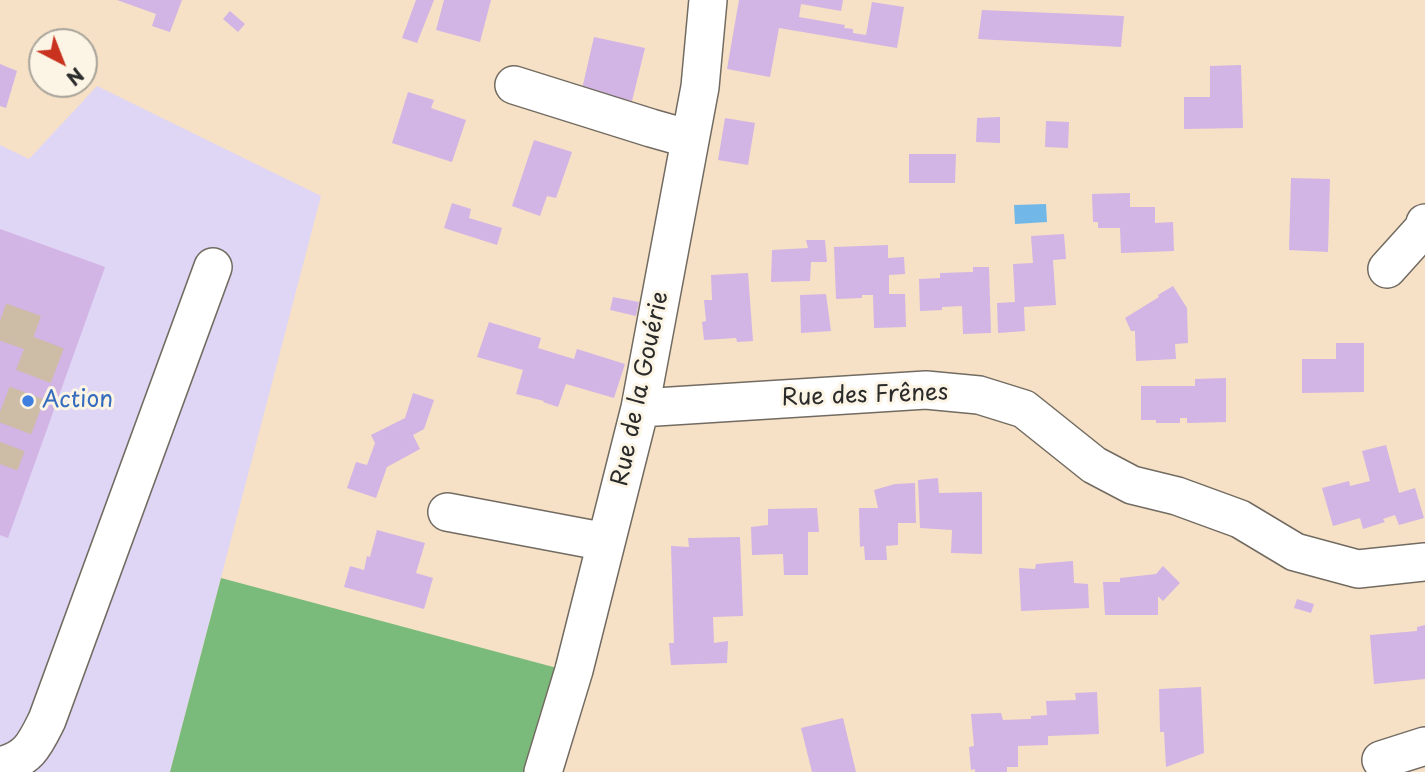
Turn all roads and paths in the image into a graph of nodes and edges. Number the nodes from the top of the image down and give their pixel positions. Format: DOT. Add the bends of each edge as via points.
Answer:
graph roads {
  1 [pos="708,0"];
  2 [pos="514,85"];
  3 [pos="690,139"];
  4 [pos="1425,223"];
  5 [pos="213,267"];
  6 [pos="1387,270"];
  7 [pos="640,408"];
  8 [pos="447,512"];
  9 [pos="606,542"];
  10 [pos="1425,562"];
  11 [pos="1425,746"];
  12 [pos="1381,760"];
  13 [pos="0,766"];
  14 [pos="543,772"];
  1 -- 3 [label="street, Rue de la Gouérie"];
  2 -- 3 [label="street"];
  3 -- 7 [label="street, Rue de la Gouérie"];
  4 -- 6 [label="street"];
  5 -- 13 [label="street" via="47,720 33,748"];
  7 -- 9 [label="street, Rue de la Gouérie"];
  7 -- 10 [label="street, Rue des Frênes" via="926,390 979,395 1024,409 1094,465 1132,485 1240,519 1295,552 1358,569"];
  8 -- 9 [label="street"];
  9 -- 14 [label="street, Rue de la Gouérie"];
  11 -- 12 [label="street"];
}
